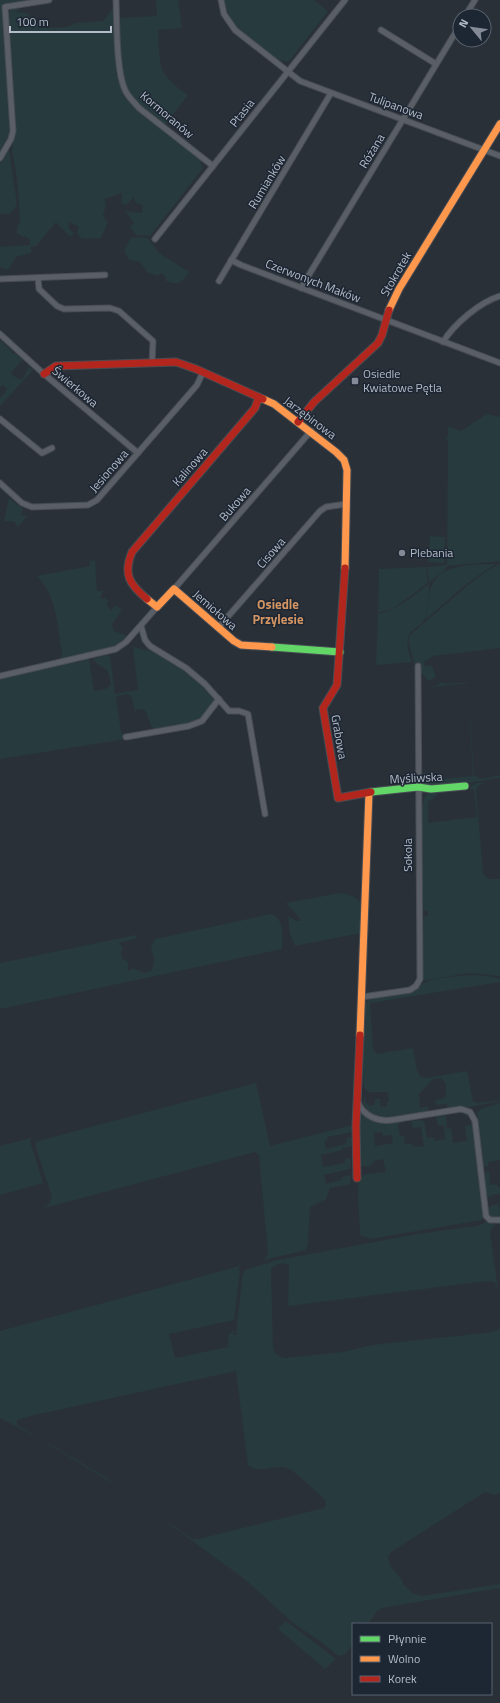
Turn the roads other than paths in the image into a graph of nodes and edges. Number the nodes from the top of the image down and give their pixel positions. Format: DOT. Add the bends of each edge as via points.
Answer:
graph roads {
  1 [pos="49,0"];
  2 [pos="116,0"];
  3 [pos="221,0"];
  4 [pos="345,0"];
  5 [pos="381,30"];
  6 [pos="452,38"];
  7 [pos="436,64"];
  8 [pos="287,72"];
  9 [pos="331,93"];
  10 [pos="402,120"];
  11 [pos="500,124"];
  12 [pos="484,150"];
  13 [pos="500,156"];
  14 [pos="0,158"];
  15 [pos="212,166"];
  16 [pos="155,239"];
  17 [pos="231,260"];
  18 [pos="105,275"];
  19 [pos="38,278"];
  20 [pos="0,279"];
  21 [pos="219,281"];
  22 [pos="301,288"];
  23 [pos="500,296"];
  24 [pos="386,319"];
  25 [pos="0,334"];
  26 [pos="443,342"];
  27 [pos="152,363"];
  28 [pos="500,363"];
  29 [pos="203,372"];
  30 [pos="44,374"];
  31 [pos="259,398"];
  32 [pos="0,419"];
  33 [pos="298,422"];
  34 [pos="311,431"];
  35 [pos="52,448"];
  36 [pos="138,453"];
  37 [pos="0,483"];
  38 [pos="346,504"];
  39 [pos="174,589"];
  40 [pos="157,607"];
  41 [pos="141,626"];
  42 [pos="218,628"];
  43 [pos="340,652"];
  44 [pos="418,666"];
  45 [pos="0,676"];
  46 [pos="337,685"];
  47 [pos="219,699"];
  48 [pos="126,737"];
  49 [pos="465,786"];
  50 [pos="418,787"];
  51 [pos="369,793"];
  52 [pos="338,798"];
  53 [pos="265,814"];
  54 [pos="362,998"];
  55 [pos="358,1101"];
  56 [pos="357,1178"];
  57 [pos="500,1220"];
  1 -- 14 [label="street" via="5,7 13,120 12,135"];
  2 -- 15 [label="street, Kormoranów" via="120,68 129,97 139,108"];
  3 -- 8 [label="street, Tulipanowa" via="224,14 235,30"];
  4 -- 8 [label="street, Ptasia"];
  5 -- 7 [label="street"];
  6 -- 7 [label="street, Różana"];
  7 -- 10 [label="street, Różana"];
  8 -- 9 [label="street, Tulipanowa" via="300,81"];
  8 -- 15 [label="street, Ptasia"];
  9 -- 10 [label="street, Tulipanowa"];
  9 -- 17 [label="street, Rumianków"];
  10 -- 12 [label="street, Tulipanowa"];
  10 -- 22 [label="street, Różana"];
  11 -- 12 [label="street, Stokrotek"];
  12 -- 13 [label="street, Tulipanowa"];
  12 -- 24 [label="street, Stokrotek" via="399,289"];
  15 -- 16 [label="street, Ptasia"];
  17 -- 21 [label="street, Rumianków"];
  17 -- 22 [label="street, Czerwonych Maków"];
  18 -- 19 [label="street"];
  19 -- 20 [label="street"];
  19 -- 27 [label="street" via="39,289 57,306 64,309 110,308 119,311 152,341"];
  22 -- 24 [label="street, Czerwonych Maków"];
  23 -- 26 [label="street" via="485,301 454,328"];
  24 -- 26 [label="street, Czerwonych Maków"];
  24 -- 33 [label="street, Stokrotek" via="378,343 314,402"];
  25 -- 30 [label="street, Świerkowa"];
  26 -- 28 [label="street, Czerwonych Maków"];
  27 -- 29 [label="street, Jarzębinowa" via="176,362"];
  27 -- 30 [label="street, Jarzębinowa" via="56,366"];
  29 -- 31 [label="street, Jarzębinowa"];
  29 -- 36 [label="street, Jesionowa" via="197,385"];
  30 -- 36 [label="street, Świerkowa"];
  31 -- 33 [label="street, Jarzębinowa" via="274,404"];
  31 -- 40 [label="street, Kalinowa" via="255,408 135,548 127,561 130,584"];
  32 -- 35 [label="street" via="42,453"];
  33 -- 34 [label="street, Jarzębinowa"];
  34 -- 38 [label="street, Jarzębinowa" via="344,460 347,470"];
  34 -- 39 [label="street, Bukowa"];
  36 -- 37 [label="street, Jesionowa" via="97,500 88,505 32,507 22,503"];
  38 -- 42 [label="street, Cisowa" via="326,507 320,511"];
  38 -- 43 [label="street, Jarzębinowa" via="345,580"];
  39 -- 40 [label="street"];
  39 -- 42 [label="street, Jemiołowa"];
  40 -- 41 [label="street"];
  41 -- 45 [label="street" via="123,645 112,651"];
  41 -- 47 [label="street" via="145,640 150,646 186,668"];
  42 -- 43 [label="street, Jemiołowa" via="241,645"];
  43 -- 46 [label="street, Jarzębinowa"];
  44 -- 50 [label="street, Sokola"];
  46 -- 52 [label="street, Grabowa" via="323,708"];
  47 -- 48 [label="street" via="202,721 189,726"];
  47 -- 53 [label="street" via="229,711 248,714"];
  49 -- 50 [label="street, Myśliwska" via="431,790"];
  50 -- 51 [label="street, Myśliwska"];
  50 -- 54 [label="street, Sokola" via="419,982 407,991"];
  51 -- 52 [label="street, Myśliwska"];
  51 -- 54 [label="street"];
  54 -- 55 [label="street"];
  55 -- 56 [label="street"];
  55 -- 57 [label="street" via="366,1114 382,1120 461,1109 470,1112 475,1121 486,1214 490,1220"];
}
